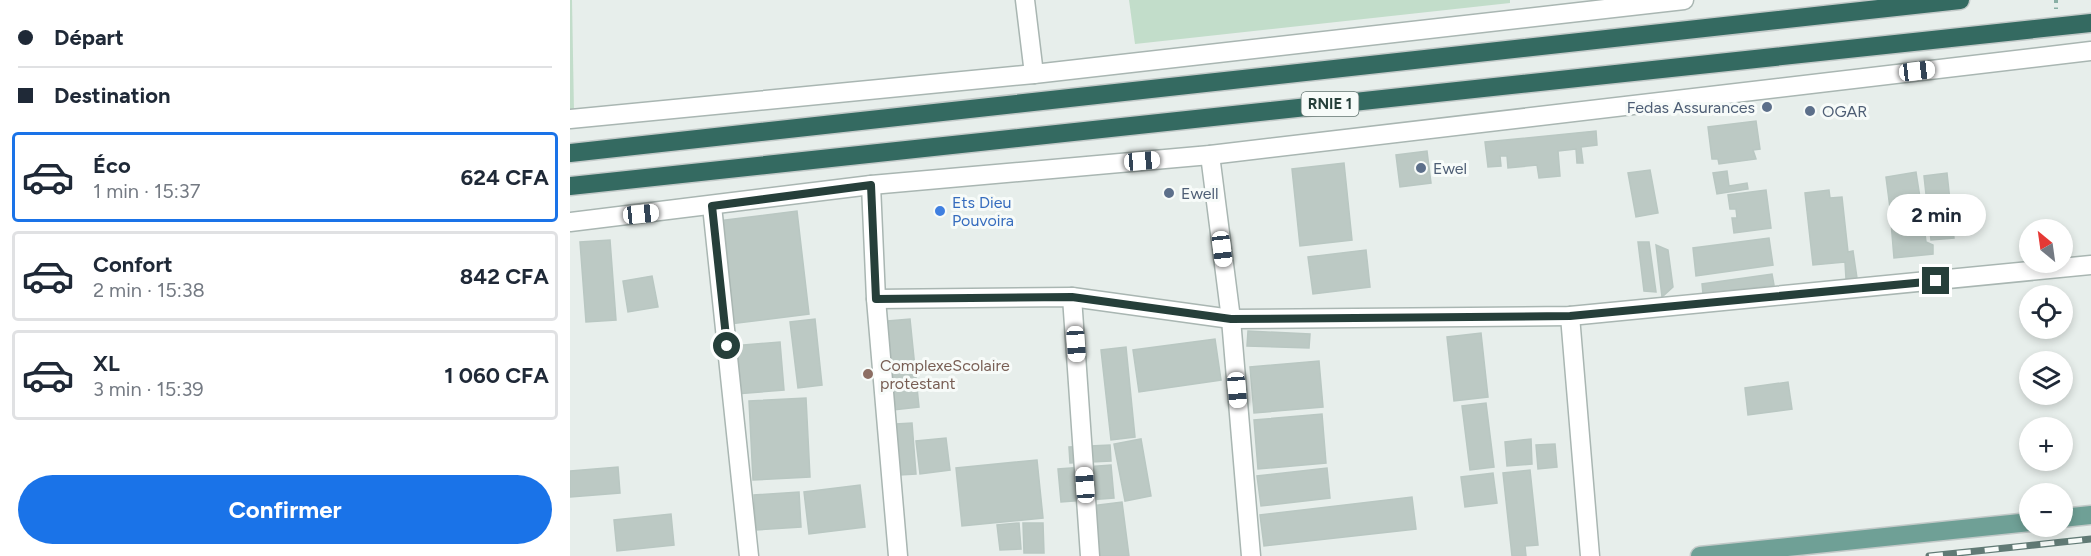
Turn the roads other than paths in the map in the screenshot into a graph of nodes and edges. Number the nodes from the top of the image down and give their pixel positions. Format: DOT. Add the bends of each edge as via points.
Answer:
graph roads {
  1 [pos="1025,0"];
  2 [pos="1684,0"];
  3 [pos="1960,0"];
  4 [pos="1535,9"];
  5 [pos="2091,23"];
  6 [pos="2091,51"];
  7 [pos="1034,74"];
  8 [pos="570,119"];
  9 [pos="570,153"];
  10 [pos="1209,155"];
  11 [pos="871,185"];
  12 [pos="570,186"];
  13 [pos="712,206"];
  14 [pos="570,222"];
  15 [pos="2091,265"];
  16 [pos="1072,297"];
  17 [pos="876,299"];
  18 [pos="1570,316"];
  19 [pos="1231,319"];
  20 [pos="2091,515"];
  21 [pos="2073,517"];
  22 [pos="2019,523"];
  23 [pos="749,556"];
  24 [pos="898,556"];
  25 [pos="1090,556"];
  26 [pos="1251,556"];
  27 [pos="1590,556"];
  28 [pos="1700,556"];
  1 -- 7 [label="street"];
  2 -- 4 [label="street"];
  3 -- 9 [label="highway, RNIE 1"];
  4 -- 7 [label="street"];
  5 -- 12 [label="highway, RNIE 1"];
  6 -- 10 [label="street"];
  7 -- 8 [label="street"];
  10 -- 11 [label="street"];
  10 -- 19 [label="street"];
  11 -- 13 [label="street"];
  11 -- 17 [label="street"];
  13 -- 14 [label="street"];
  13 -- 23 [label="street"];
  15 -- 18 [label="street"];
  16 -- 17 [label="street"];
  16 -- 19 [label="street"];
  16 -- 25 [label="street"];
  17 -- 24 [label="street"];
  18 -- 19 [label="street"];
  18 -- 27 [label="street"];
  19 -- 26 [label="street"];
  20 -- 21 [label="main road"];
  22 -- 28 [label="main road"];
}
